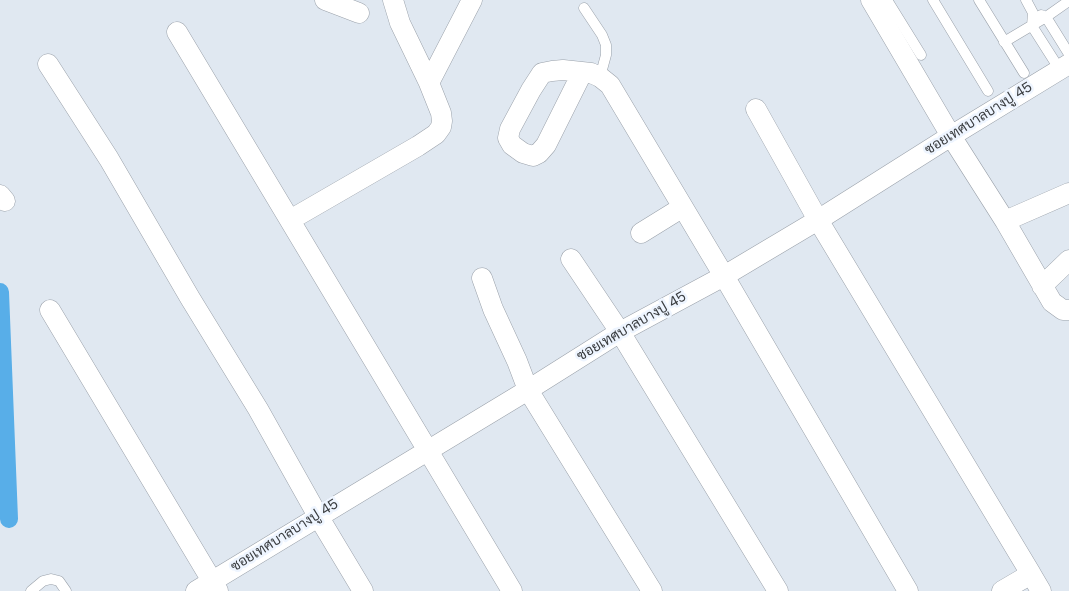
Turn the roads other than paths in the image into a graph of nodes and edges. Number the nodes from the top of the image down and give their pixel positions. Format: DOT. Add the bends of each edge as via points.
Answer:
graph roads {
  1 [pos="325,0"];
  2 [pos="393,0"];
  3 [pos="472,0"];
  4 [pos="871,0"];
  5 [pos="887,0"];
  6 [pos="934,0"];
  7 [pos="979,0"];
  8 [pos="1026,0"];
  9 [pos="1068,0"];
  10 [pos="584,8"];
  11 [pos="359,13"];
  12 [pos="1033,13"];
  13 [pos="1046,17"];
  14 [pos="1032,26"];
  15 [pos="178,32"];
  16 [pos="1004,42"];
  17 [pos="921,55"];
  18 [pos="1066,63"];
  19 [pos="48,64"];
  20 [pos="1024,73"];
  21 [pos="591,75"];
  22 [pos="429,83"];
  23 [pos="988,91"];
  24 [pos="756,109"];
  25 [pos="951,136"];
  26 [pos="1069,193"];
  27 [pos="683,207"];
  28 [pos="290,220"];
  29 [pos="818,220"];
  30 [pos="1005,221"];
  31 [pos="641,233"];
  32 [pos="571,259"];
  33 [pos="1069,260"];
  34 [pos="724,276"];
  35 [pos="482,278"];
  36 [pos="1042,286"];
  37 [pos="50,310"];
  38 [pos="1069,310"];
  39 [pos="620,332"];
  40 [pos="528,390"];
  41 [pos="427,450"];
  42 [pos="318,516"];
  43 [pos="1031,574"];
  44 [pos="209,588"];
  45 [pos="31,591"];
  46 [pos="66,591"];
  47 [pos="363,591"];
  48 [pos="512,591"];
  49 [pos="652,591"];
  50 [pos="778,591"];
  51 [pos="908,591"];
  52 [pos="1002,591"];
  53 [pos="1041,591"];
  1 -- 11 [label="street"];
  2 -- 22 [label="street" via="400,23"];
  3 -- 22 [label="street"];
  4 -- 25 [label="street"];
  5 -- 17 [label="lane"];
  6 -- 23 [label="lane"];
  7 -- 16 [label="lane"];
  8 -- 12 [label="lane"];
  9 -- 13 [label="lane"];
  10 -- 21 [label="lane" via="606,45 606,55"];
  12 -- 13 [label="lane"];
  12 -- 14 [label="lane"];
  13 -- 14 [label="lane"];
  13 -- 18 [label="lane"];
  14 -- 16 [label="lane"];
  14 -- 18 [label="lane"];
  15 -- 28 [label="street"];
  16 -- 20 [label="lane"];
  18 -- 25 [label="street, ซอยเทศบาลบางปู 45"];
  19 -- 42 [label="street" via="109,159"];
  21 -- 27 [label="street" via="610,85"];
  22 -- 28 [label="street" via="441,113 442,127 436,134"];
  24 -- 29 [label="street"];
  25 -- 29 [label="street, ซอยเทศบาลบางปู 45"];
  25 -- 30 [label="street"];
  26 -- 30 [label="street"];
  27 -- 31 [label="street"];
  27 -- 34 [label="street"];
  28 -- 41 [label="street"];
  29 -- 34 [label="street, ซอยเทศบาลบางปู 45"];
  29 -- 43 [label="street"];
  30 -- 36 [label="street"];
  32 -- 39 [label="street"];
  33 -- 36 [label="street"];
  34 -- 39 [label="street, ซอยเทศบาลบางปู 45"];
  34 -- 51 [label="street"];
  35 -- 40 [label="street"];
  36 -- 38 [label="street" via="1052,302 1063,310"];
  37 -- 44 [label="street"];
  39 -- 40 [label="street, ซอยเทศบาลบางปู 45"];
  39 -- 50 [label="street"];
  40 -- 41 [label="street, ซอยเทศบาลบางปู 45"];
  40 -- 49 [label="street"];
  41 -- 42 [label="street, ซอยเทศบาลบางปู 45"];
  41 -- 48 [label="street"];
  42 -- 44 [label="street, ซอยเทศบาลบางปู 45"];
  42 -- 47 [label="street"];
  43 -- 52 [label="street"];
  43 -- 53 [label="street"];
  45 -- 46 [label="lane" via="51,579 59,581"];
}
